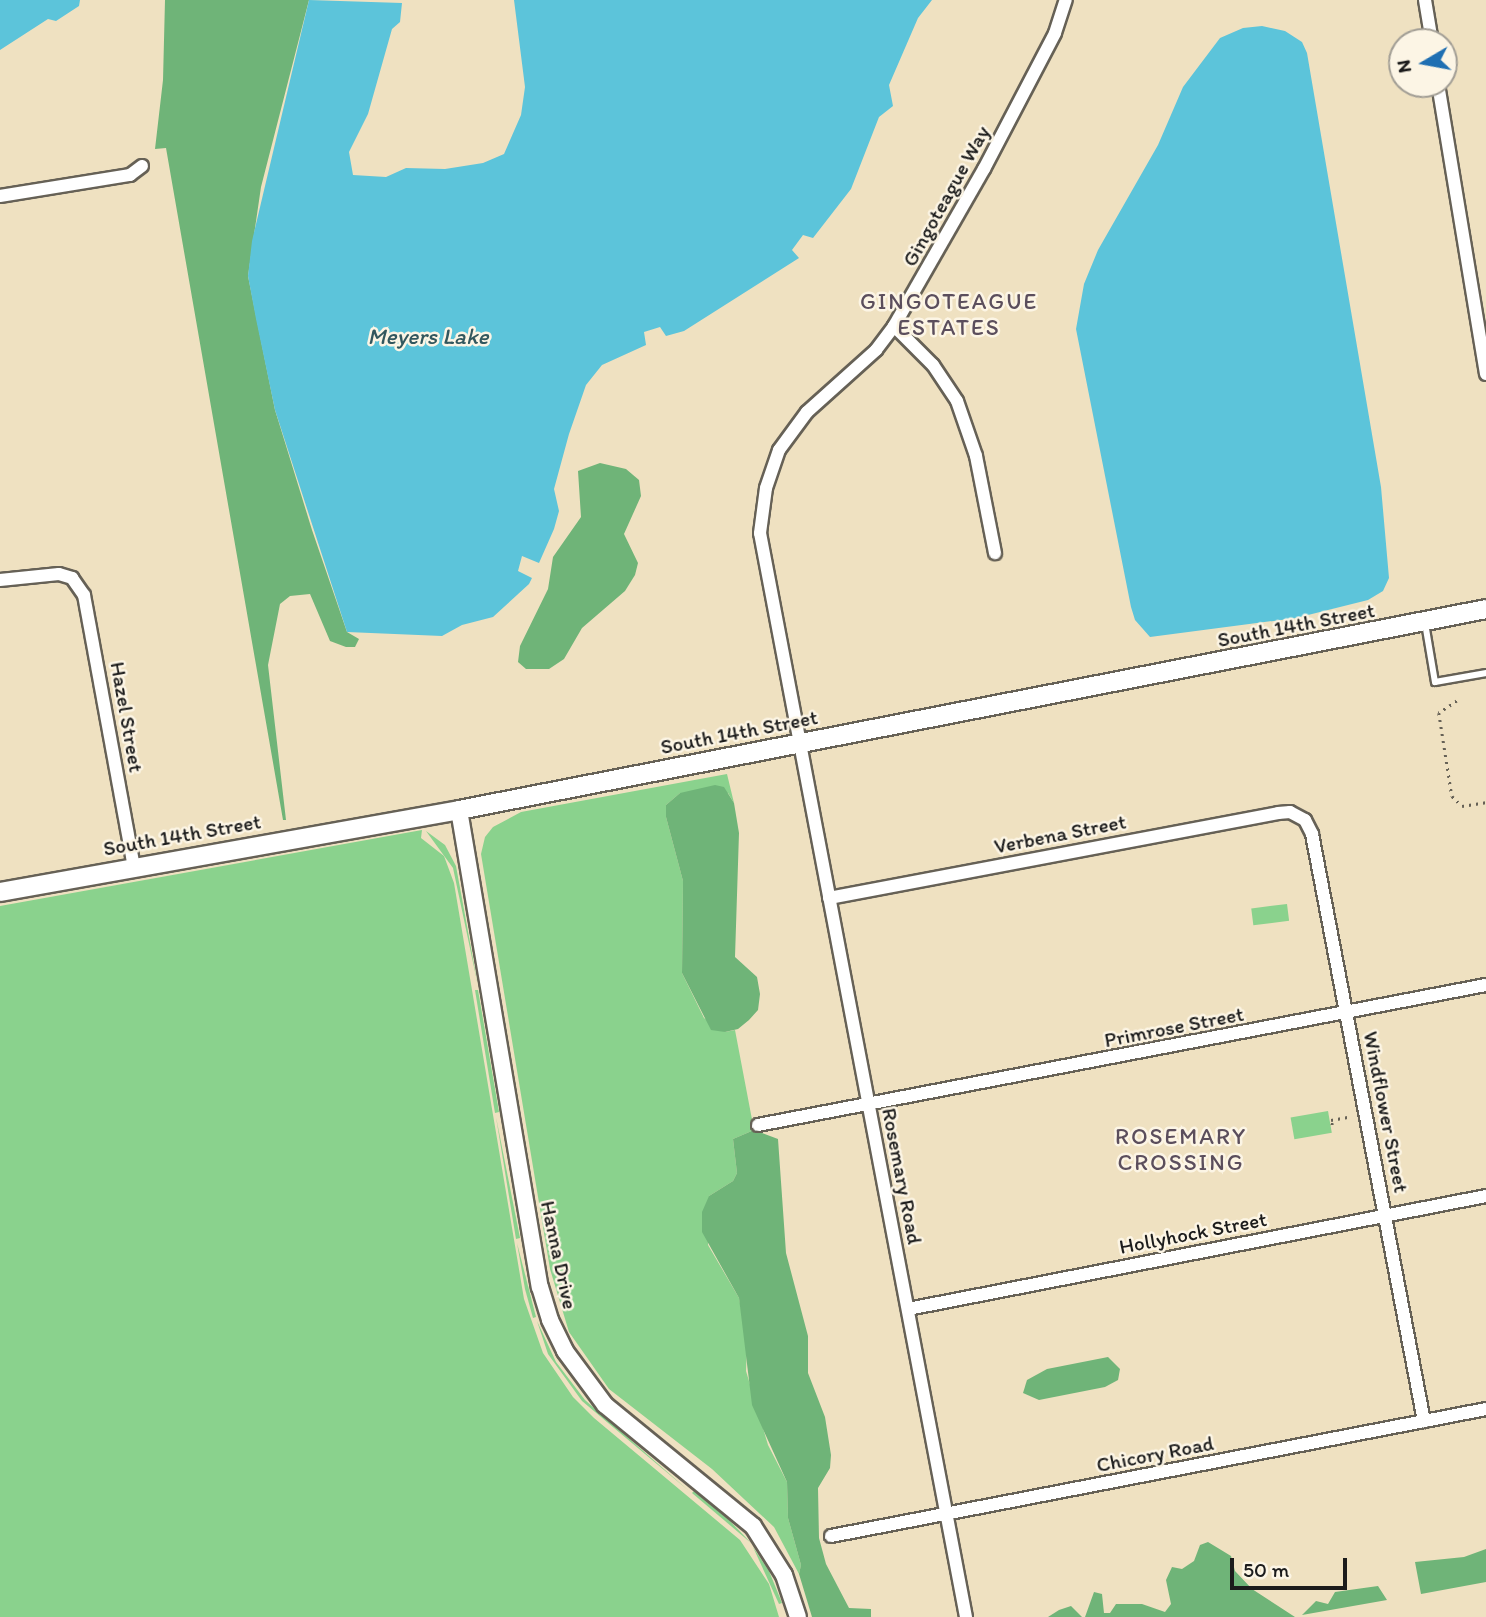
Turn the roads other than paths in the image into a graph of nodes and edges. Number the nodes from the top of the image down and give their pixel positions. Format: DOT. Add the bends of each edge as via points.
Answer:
graph roads {
  1 [pos="1066,0"];
  2 [pos="1425,0"];
  3 [pos="1430,28"];
  4 [pos="1440,98"];
  5 [pos="142,166"];
  6 [pos="0,195"];
  7 [pos="894,326"];
  8 [pos="1486,374"];
  9 [pos="995,553"];
  10 [pos="0,580"];
  11 [pos="1486,610"];
  12 [pos="1425,623"];
  13 [pos="1486,673"];
  14 [pos="798,743"];
  15 [pos="459,810"];
  16 [pos="1298,815"];
  17 [pos="134,867"];
  18 [pos="0,892"];
  19 [pos="829,898"];
  20 [pos="1486,985"];
  21 [pos="1348,1013"];
  22 [pos="868,1104"];
  23 [pos="758,1125"];
  24 [pos="1486,1196"];
  25 [pos="1385,1215"];
  26 [pos="908,1309"];
  27 [pos="1486,1409"];
  28 [pos="1424,1421"];
  29 [pos="946,1514"];
  30 [pos="831,1536"];
  31 [pos="798,1617"];
  32 [pos="966,1617"];
  1 -- 7 [label="street, Gingoteague Way" via="1055,33 984,169"];
  2 -- 3 [label="street"];
  4 -- 8 [label="street"];
  5 -- 6 [label="street" via="130,175"];
  7 -- 9 [label="street" via="933,365 964,417"];
  7 -- 14 [label="street, Gingoteague Way" via="876,350 790,432 766,488 762,559"];
  10 -- 17 [label="street, Hazel Street" via="51,573 72,578 87,607"];
  11 -- 12 [label="main road, South 14th Street"];
  12 -- 13 [label="lane" via="1435,682"];
  12 -- 14 [label="main road, South 14th Street"];
  14 -- 15 [label="main road, South 14th Street"];
  14 -- 19 [label="street, Rosemary Road"];
  15 -- 17 [label="main road, South 14th Street"];
  15 -- 31 [label="street, Hanna Drive" via="540,1287 550,1320 565,1351 605,1405 753,1526 784,1575"];
  16 -- 19 [label="street, Verbena Street" via="1278,813"];
  16 -- 21 [label="street, Windflower Street" via="1312,834"];
  17 -- 18 [label="main road, South 14th Street"];
  19 -- 22 [label="street, Rosemary Road"];
  20 -- 21 [label="street, Primrose Street"];
  21 -- 22 [label="street, Primrose Street"];
  21 -- 25 [label="street, Windflower Street"];
  22 -- 23 [label="street, Primrose Street"];
  22 -- 26 [label="street, Rosemary Road"];
  24 -- 25 [label="street, Hollyhock Street"];
  25 -- 26 [label="street, Hollyhock Street"];
  25 -- 28 [label="street, Windflower Street"];
  26 -- 29 [label="street, Rosemary Road"];
  27 -- 28 [label="street, Chicory Road"];
  28 -- 29 [label="street, Chicory Road"];
  29 -- 30 [label="street, Chicory Road"];
  29 -- 32 [label="street, Rosemary Road"];
}
